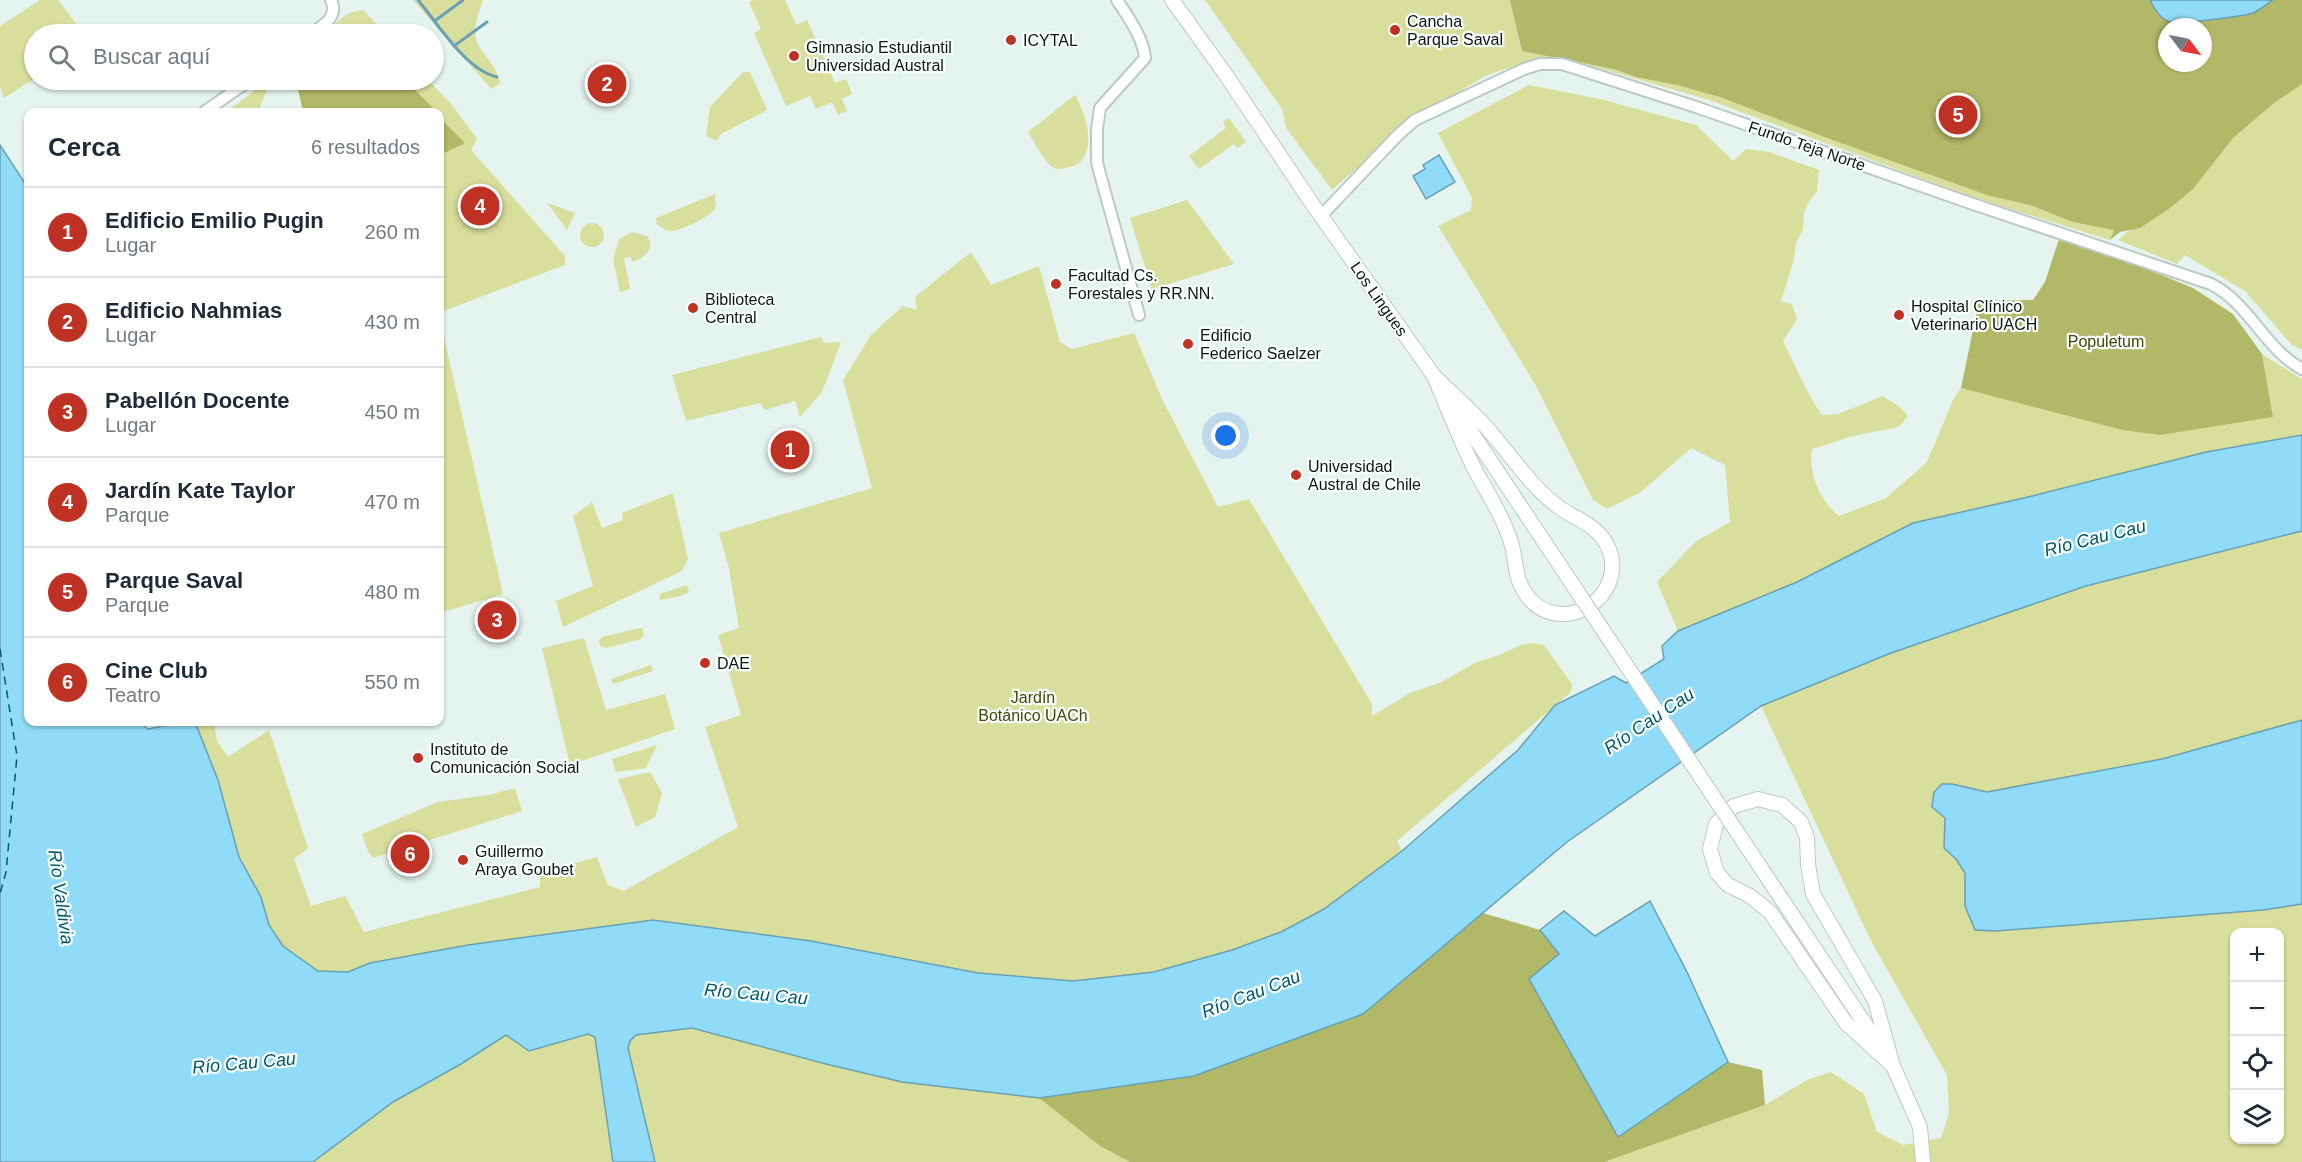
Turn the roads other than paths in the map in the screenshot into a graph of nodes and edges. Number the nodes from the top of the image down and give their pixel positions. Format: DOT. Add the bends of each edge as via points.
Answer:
graph roads {
  1 [pos="331,0"];
  2 [pos="1117,0"];
  3 [pos="1172,0"];
  4 [pos="324,24"];
  5 [pos="236,90"];
  6 [pos="210,108"];
  7 [pos="1321,216"];
  8 [pos="1139,315"];
  9 [pos="2302,369"];
  10 [pos="1434,376"];
  11 [pos="1893,1066"];
  12 [pos="1923,1162"];
  1 -- 4 [label="street" via="333,14"];
  2 -- 8 [label="street" via="1145,58 1100,108 1097,162"];
  3 -- 7 [label="main road, Los Lingues"];
  5 -- 6 [label="street"];
  7 -- 9 [label="street, Fundo Teja Norte" via="1415,120 1524,69 1562,64 2211,284 2235,300 2275,349"];
  7 -- 10 [label="main road, Los Lingues"];
  10 -- 10 [label="main road" via="1473,466 1503,521 1517,578 1527,595 1545,610 1561,614 1577,613 1591,606 1608,588 1612,572 1611,555 1604,540 1591,526 1560,508 1534,486 1491,432"];
  10 -- 11 [label="main road, Los Lingues, bridge"];
  11 -- 11 [label="main road" via="1875,1001 1813,894 1807,838 1801,822 1775,802 1758,799 1734,806 1716,824 1711,840 1711,857 1717,873 1728,885 1770,912 1846,1023"];
  11 -- 12 [label="main road" via="1920,1127"];
}
